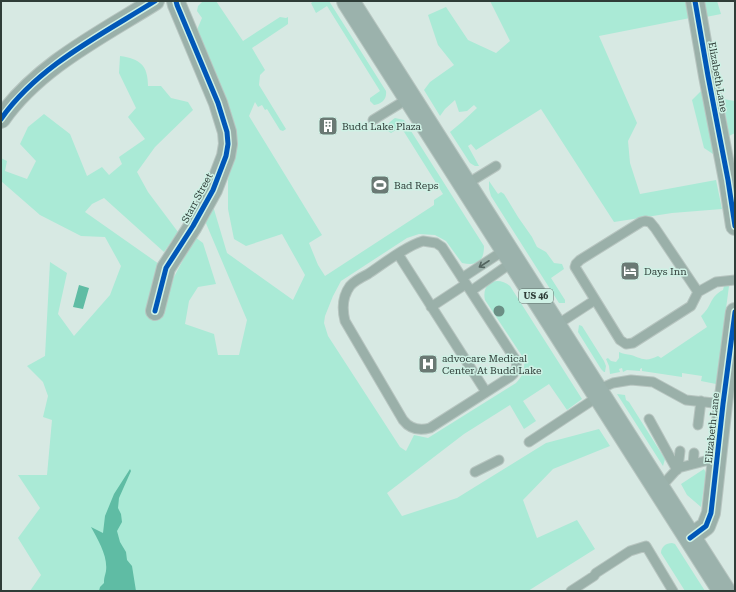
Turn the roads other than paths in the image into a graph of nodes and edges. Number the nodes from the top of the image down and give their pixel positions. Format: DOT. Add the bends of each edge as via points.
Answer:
graph roads {
  1 [pos="155,1"];
  2 [pos="176,1"];
  3 [pos="348,1"];
  4 [pos="695,1"];
  5 [pos="409,98"];
  6 [pos="1,119"];
  7 [pos="373,120"];
  8 [pos="496,166"];
  9 [pos="465,185"];
  10 [pos="735,226"];
  11 [pos="398,254"];
  12 [pos="510,255"];
  13 [pos="735,280"];
  14 [pos="466,284"];
  15 [pos="698,292"];
  16 [pos="595,300"];
  17 [pos="431,307"];
  18 [pos="154,311"];
  19 [pos="735,312"];
  20 [pos="555,326"];
  21 [pos="486,392"];
  22 [pos="597,393"];
  23 [pos="686,400"];
  24 [pos="701,401"];
  25 [pos="723,404"];
  26 [pos="686,410"];
  27 [pos="648,419"];
  28 [pos="698,425"];
  29 [pos="529,442"];
  30 [pos="680,451"];
  31 [pos="694,453"];
  32 [pos="499,460"];
  33 [pos="717,461"];
  34 [pos="693,464"];
  35 [pos="677,469"];
  36 [pos="475,472"];
  37 [pos="659,489"];
  38 [pos="690,538"];
  39 [pos="572,591"];
  40 [pos="673,591"];
  41 [pos="724,591"];
  1 -- 6 [label="street" via="36,79"];
  2 -- 18 [label="street, Starr Street" via="218,103 228,144 213,190 166,268"];
  3 -- 5 [label="main road, US 46"];
  4 -- 10 [label="street, Elizabeth Lane"];
  5 -- 7 [label="lane"];
  5 -- 9 [label="main road, US 46"];
  8 -- 9 [label="lane"];
  9 -- 12 [label="main road, US 46"];
  11 -- 14 [label="lane" via="420,242 436,243 442,247"];
  11 -- 17 [label="lane"];
  11 -- 21 [label="lane" via="351,285 345,293 342,308 345,321 407,424 422,430 430,428"];
  12 -- 14 [label="lane, one-way"];
  12 -- 14 [label="lane"];
  12 -- 20 [label="main road, US 46"];
  13 -- 15 [label="lane" via="716,282"];
  14 -- 17 [label="lane"];
  14 -- 21 [label="lane" via="516,362 516,369 512,375"];
  15 -- 16 [label="lane" via="691,306 630,344 620,340"];
  15 -- 16 [label="lane" via="653,225 645,221 576,264 576,270"];
  16 -- 20 [label="lane"];
  17 -- 21 [label="lane"];
  19 -- 25 [label="street, Elizabeth Lane"];
  20 -- 22 [label="main road, US 46"];
  22 -- 23 [label="lane" via="614,384 631,380 668,391"];
  22 -- 29 [label="lane"];
  22 -- 37 [label="main road, US 46"];
  23 -- 24 [label="lane"];
  23 -- 26 [label="lane"];
  24 -- 25 [label="lane"];
  24 -- 28 [label="lane"];
  25 -- 33 [label="street, Elizabeth Lane"];
  27 -- 35 [label="lane" via="663,439"];
  30 -- 35 [label="lane"];
  31 -- 34 [label="lane"];
  32 -- 36 [label="lane"];
  33 -- 34 [label="lane" via="705,460"];
  33 -- 38 [label="street, Elizabeth Lane" via="710,518 704,529"];
  34 -- 35 [label="lane"];
  35 -- 37 [label="lane"];
  37 -- 38 [label="main road, US 46"];
  38 -- 41 [label="main road, US 46"];
  39 -- 40 [label="lane" via="630,551 646,546"];
}
